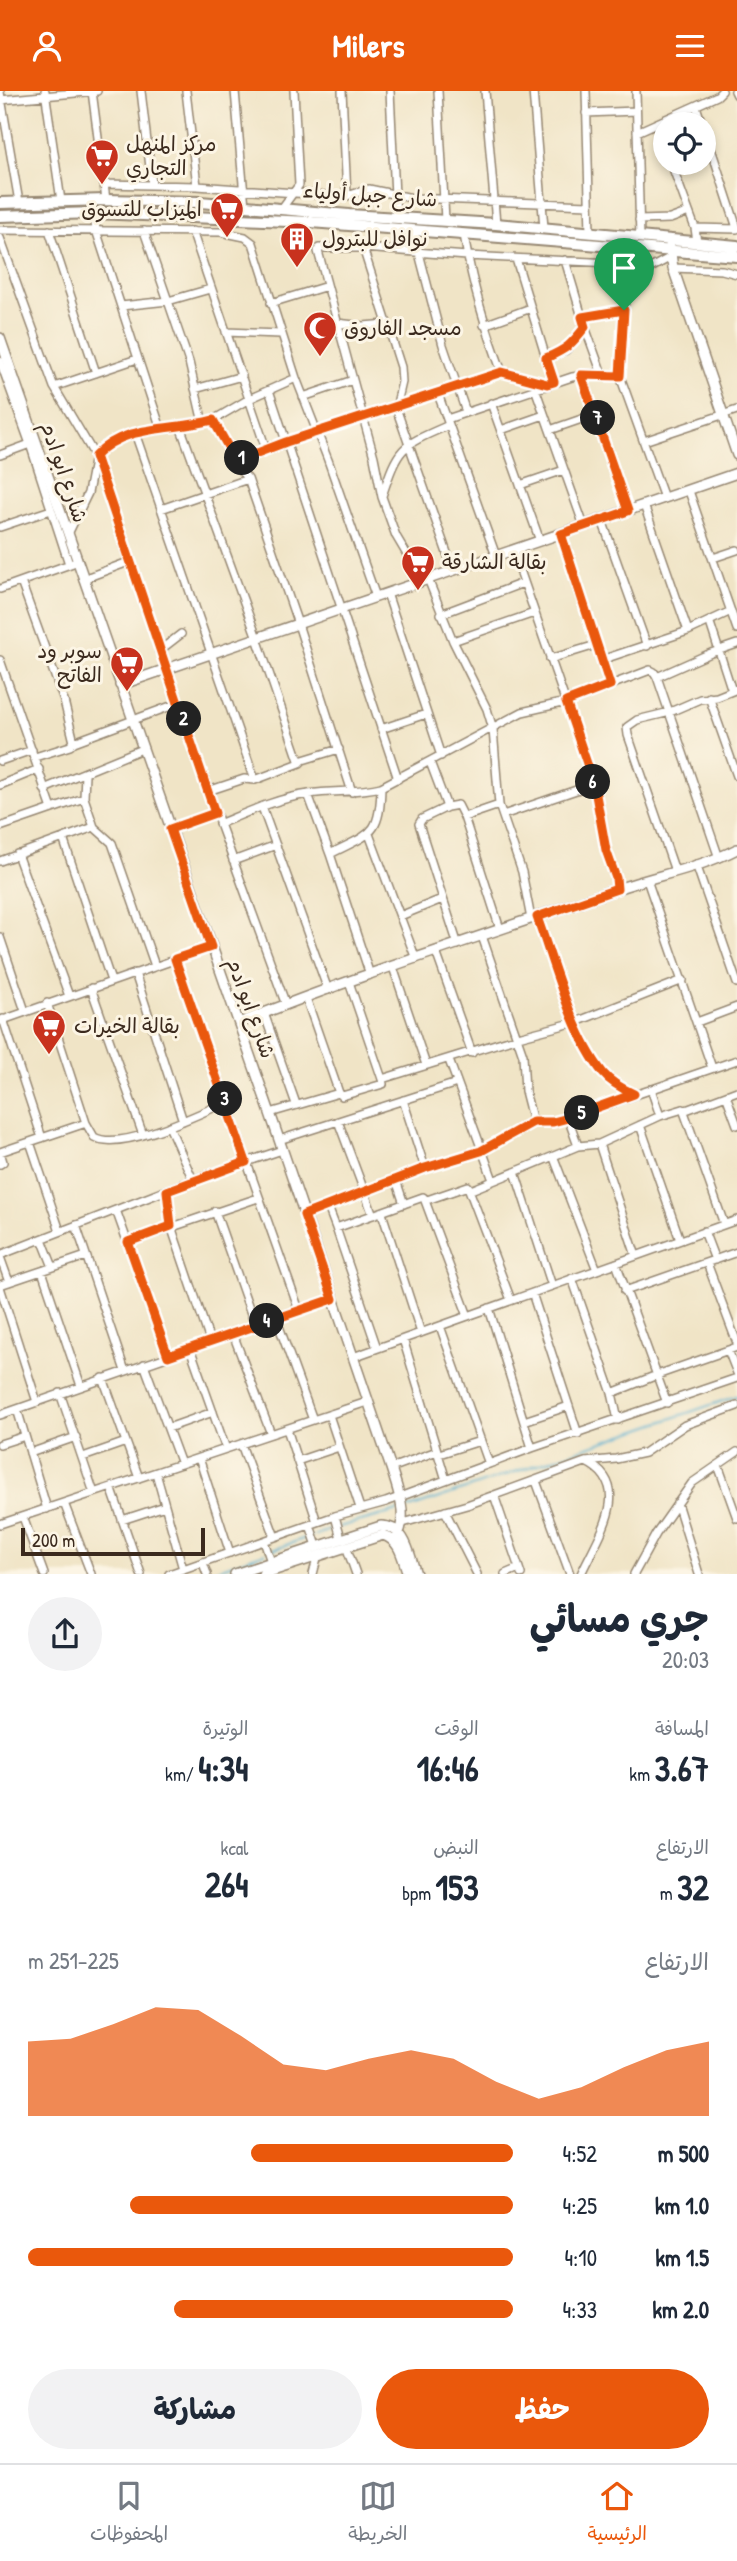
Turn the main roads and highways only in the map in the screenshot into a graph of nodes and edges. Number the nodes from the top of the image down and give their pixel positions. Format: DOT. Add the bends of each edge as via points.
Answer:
graph roads {
  1 [pos="0,203"];
  2 [pos="0,216"];
  3 [pos="737,246"];
  4 [pos="670,249"];
  5 [pos="737,256"];
  1 -- 4 [label="main road, شارع جبل أولياء" via="200,202 590,232 640,237"];
  2 -- 4 [label="main road, شارع جبل أولياء" via="94,213 311,222"];
  3 -- 4 [label="main road, شارع جبل أولياء" via="697,242"];
  4 -- 5 [label="main road, شارع جبل أولياء"];
}
